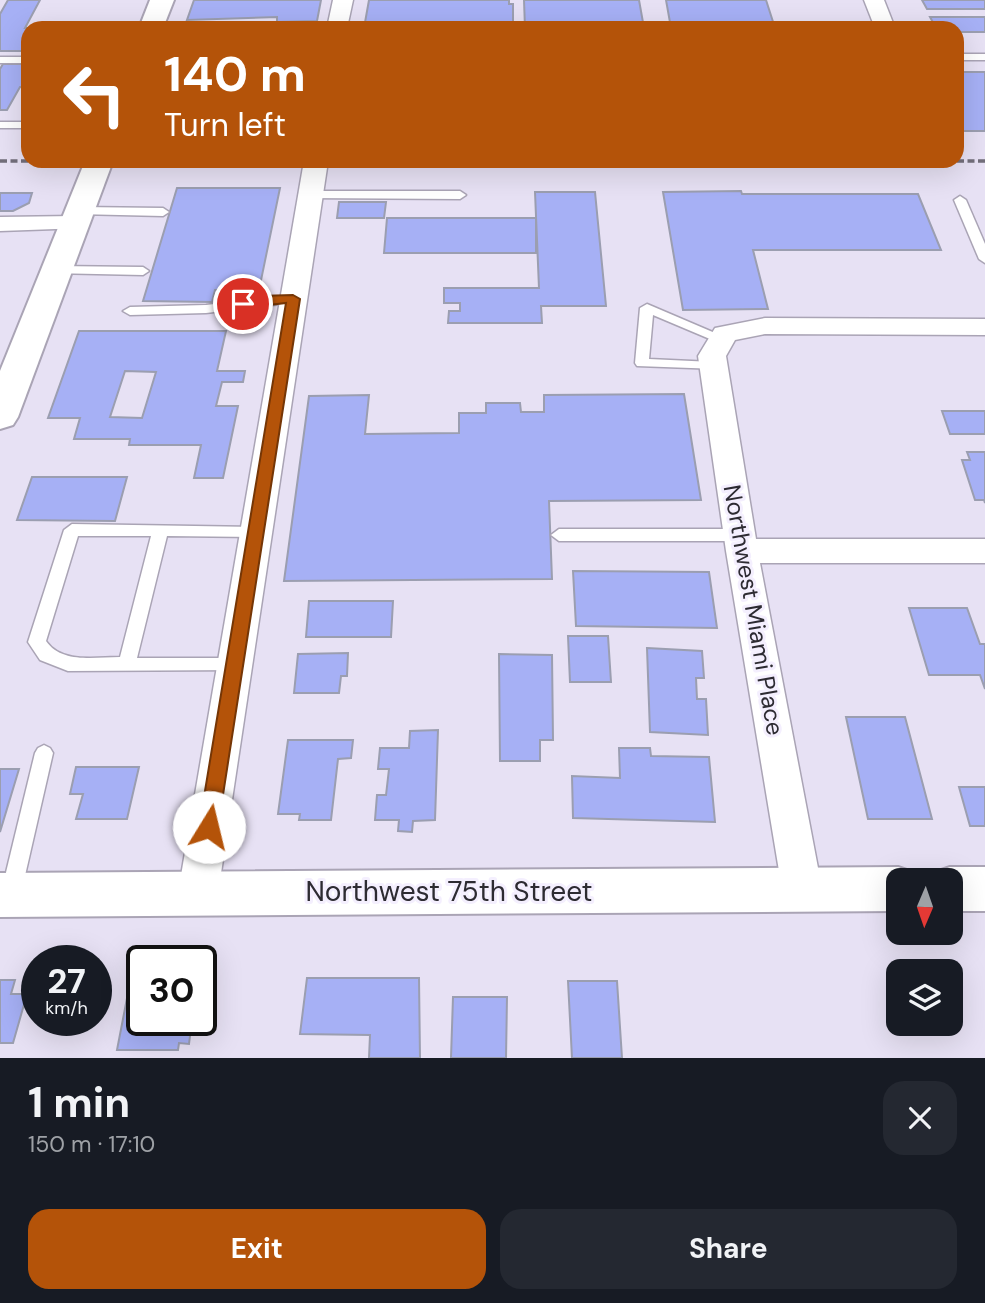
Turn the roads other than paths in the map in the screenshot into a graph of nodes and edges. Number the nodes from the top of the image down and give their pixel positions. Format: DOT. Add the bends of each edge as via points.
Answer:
graph roads {
  1 [pos="162,0"];
  2 [pos="342,0"];
  3 [pos="874,0"];
  4 [pos="154,21"];
  5 [pos="338,21"];
  6 [pos="883,21"];
  7 [pos="964,57"];
  8 [pos="985,57"];
  9 [pos="0,60"];
  10 [pos="21,60"];
  11 [pos="0,125"];
  12 [pos="21,125"];
  13 [pos="96,168"];
  14 [pos="315,168"];
  15 [pos="310,195"];
  16 [pos="460,195"];
  17 [pos="960,200"];
  18 [pos="163,212"];
  19 [pos="77,217"];
  20 [pos="0,223"];
  21 [pos="985,259"];
  22 [pos="55,270"];
  23 [pos="143,271"];
  24 [pos="293,299"];
  25 [pos="130,311"];
  26 [pos="985,327"];
  27 [pos="720,346"];
  28 [pos="0,416"];
  29 [pos="160,531"];
  30 [pos="256,531"];
  31 [pos="559,534"];
  32 [pos="741,543"];
  33 [pos="985,551"];
  34 [pos="127,664"];
  35 [pos="234,666"];
  36 [pos="44,753"];
  37 [pos="802,889"];
  38 [pos="886,889"];
  39 [pos="963,889"];
  40 [pos="985,889"];
  41 [pos="198,893"];
  42 [pos="5,895"];
  1 -- 4 [label="street"];
  2 -- 5 [label="street"];
  3 -- 6 [label="street"];
  7 -- 8 [label="lane"];
  9 -- 10 [label="lane"];
  11 -- 12 [label="lane"];
  13 -- 19 [label="street"];
  14 -- 15 [label="street"];
  15 -- 16 [label="lane"];
  15 -- 24 [label="street"];
  17 -- 21 [label="lane"];
  18 -- 19 [label="lane"];
  19 -- 20 [label="street"];
  19 -- 22 [label="street"];
  22 -- 23 [label="lane"];
  22 -- 28 [label="street"];
  24 -- 25 [label="lane"];
  24 -- 30 [label="street"];
  26 -- 27 [label="street" via="765,326"];
  27 -- 27 [label="lane" via="642,363 647,308"];
  27 -- 32 [label="street, Northwest Miami Place"];
  29 -- 30 [label="lane"];
  29 -- 34 [label="lane"];
  29 -- 34 [label="lane" via="72,530 37,642 46,655 68,664"];
  30 -- 35 [label="street"];
  31 -- 32 [label="lane"];
  32 -- 33 [label="street"];
  32 -- 37 [label="street, Northwest Miami Place"];
  34 -- 35 [label="lane"];
  35 -- 41 [label="street"];
  36 -- 42 [label="lane"];
  37 -- 38 [label="street, Northwest 75th Street"];
  37 -- 41 [label="street, Northwest 75th Street"];
  39 -- 40 [label="street"];
  41 -- 42 [label="street, Northwest 75th Street"];
}
